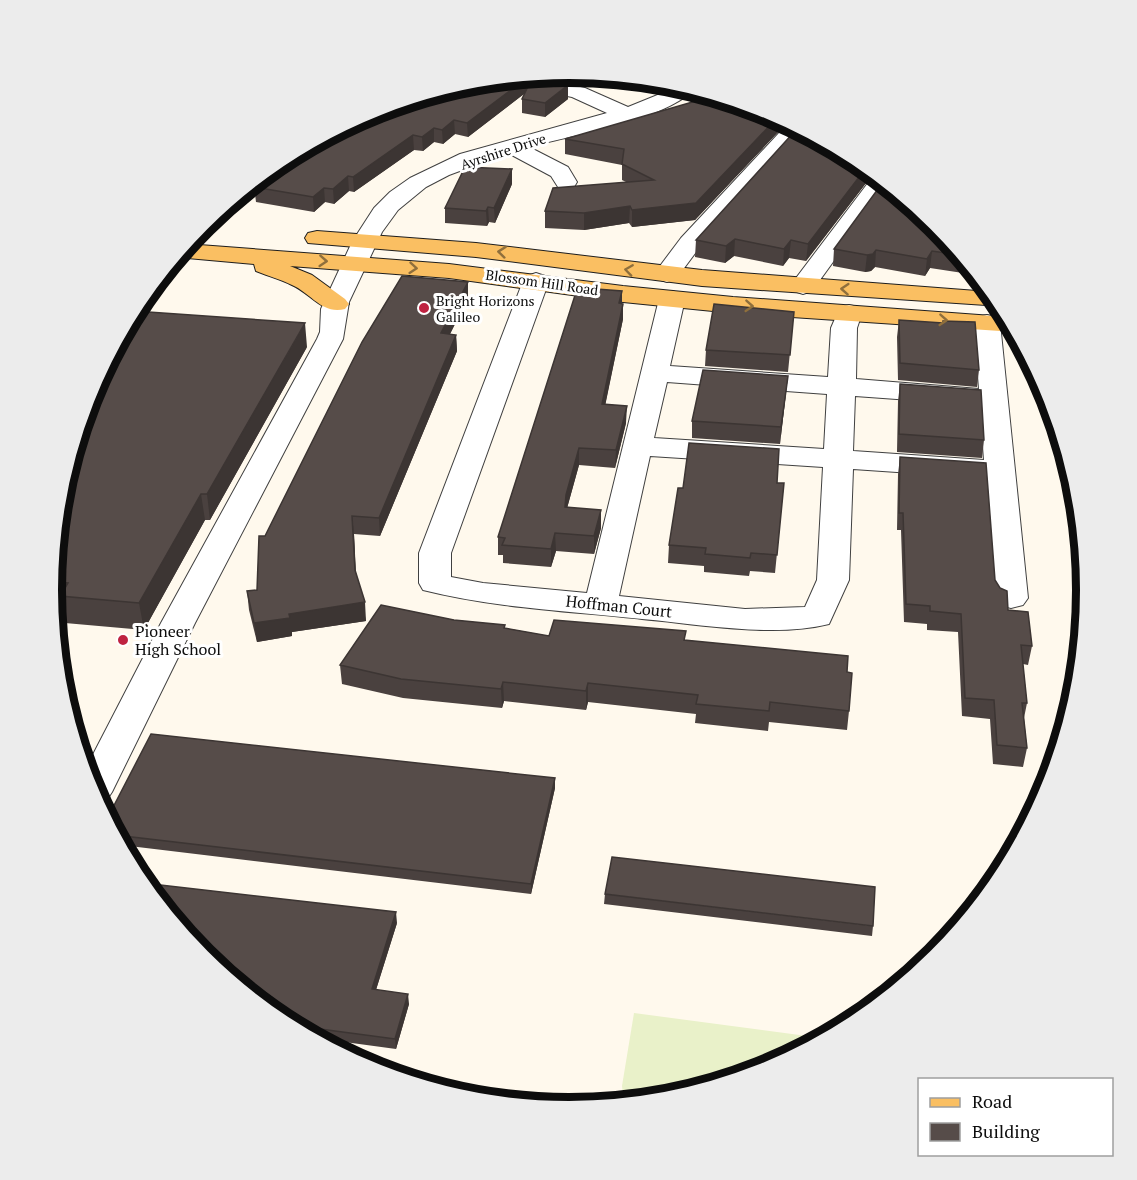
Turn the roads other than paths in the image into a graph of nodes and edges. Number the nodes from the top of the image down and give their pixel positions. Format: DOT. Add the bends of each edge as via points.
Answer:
graph roads {
  1 [pos="538,84"];
  2 [pos="676,95"];
  3 [pos="626,114"];
  4 [pos="804,141"];
  5 [pos="511,146"];
  6 [pos="566,182"];
  7 [pos="876,187"];
  8 [pos="210,231"];
  9 [pos="360,251"];
  10 [pos="191,252"];
  11 [pos="242,255"];
  12 [pos="536,281"];
  13 [pos="669,286"];
  14 [pos="803,286"];
  15 [pos="903,293"];
  16 [pos="336,304"];
  17 [pos="849,313"];
  18 [pos="995,315"];
  19 [pos="995,316"];
  20 [pos="998,320"];
  21 [pos="655,373"];
  22 [pos="843,387"];
  23 [pos="993,398"];
  24 [pos="638,446"];
  25 [pos="838,460"];
  26 [pos="999,470"];
  27 [pos="1011,598"];
  28 [pos="601,604"];
  29 [pos="99,781"];
  1 -- 3 [label="street" via="578,92"];
  2 -- 3 [label="street, Ayrshire Drive"];
  3 -- 5 [label="street, Ayrshire Drive"];
  4 -- 13 [label="street" via="787,138 690,243"];
  5 -- 6 [label="street" via="560,172"];
  5 -- 9 [label="street, Ayrshire Drive" via="432,176 398,196 377,219"];
  7 -- 14 [label="street"];
  8 -- 9 [label="main road, Blossom Hill Road"];
  11 -- 9 [label="main road, Blossom Hill Road, one-way"];
  9 -- 12 [label="main road, Blossom Hill Road, one-way"];
  13 -- 9 [label="main road, Blossom Hill Road, one-way" via="530,255"];
  9 -- 16 [label="street, Ayrshire Drive"];
  10 -- 11 [label="main road, Blossom Hill Road"];
  11 -- 16 [label="main road" via="303,280"];
  12 -- 13 [label="main road, Blossom Hill Road"];
  12 -- 28 [label="street, Hoffman Court" via="435,553 435,583 483,593"];
  13 -- 14 [label="main road, Blossom Hill Road"];
  13 -- 17 [label="main road, Blossom Hill Road, one-way"];
  13 -- 21 [label="street"];
  15 -- 14 [label="main road, Blossom Hill Road, one-way"];
  15 -- 17 [label="main road" via="891,302 860,306"];
  15 -- 18 [label="main road, Blossom Hill Road"];
  16 -- 29 [label="street, Ayrshire Drive" via="330,321 333,332"];
  17 -- 19 [label="main road, Blossom Hill Road, one-way"];
  17 -- 22 [label="street, Hoffman Court" via="844,328"];
  20 -- 23 [label="street"];
  21 -- 22 [label="street"];
  21 -- 24 [label="street"];
  22 -- 23 [label="street"];
  22 -- 25 [label="street, Hoffman Court"];
  23 -- 26 [label="street"];
  24 -- 25 [label="street"];
  24 -- 28 [label="street"];
  25 -- 26 [label="street"];
  25 -- 28 [label="street, Hoffman Court" via="833,580 817,617 745,619"];
  26 -- 27 [label="street"];
}
